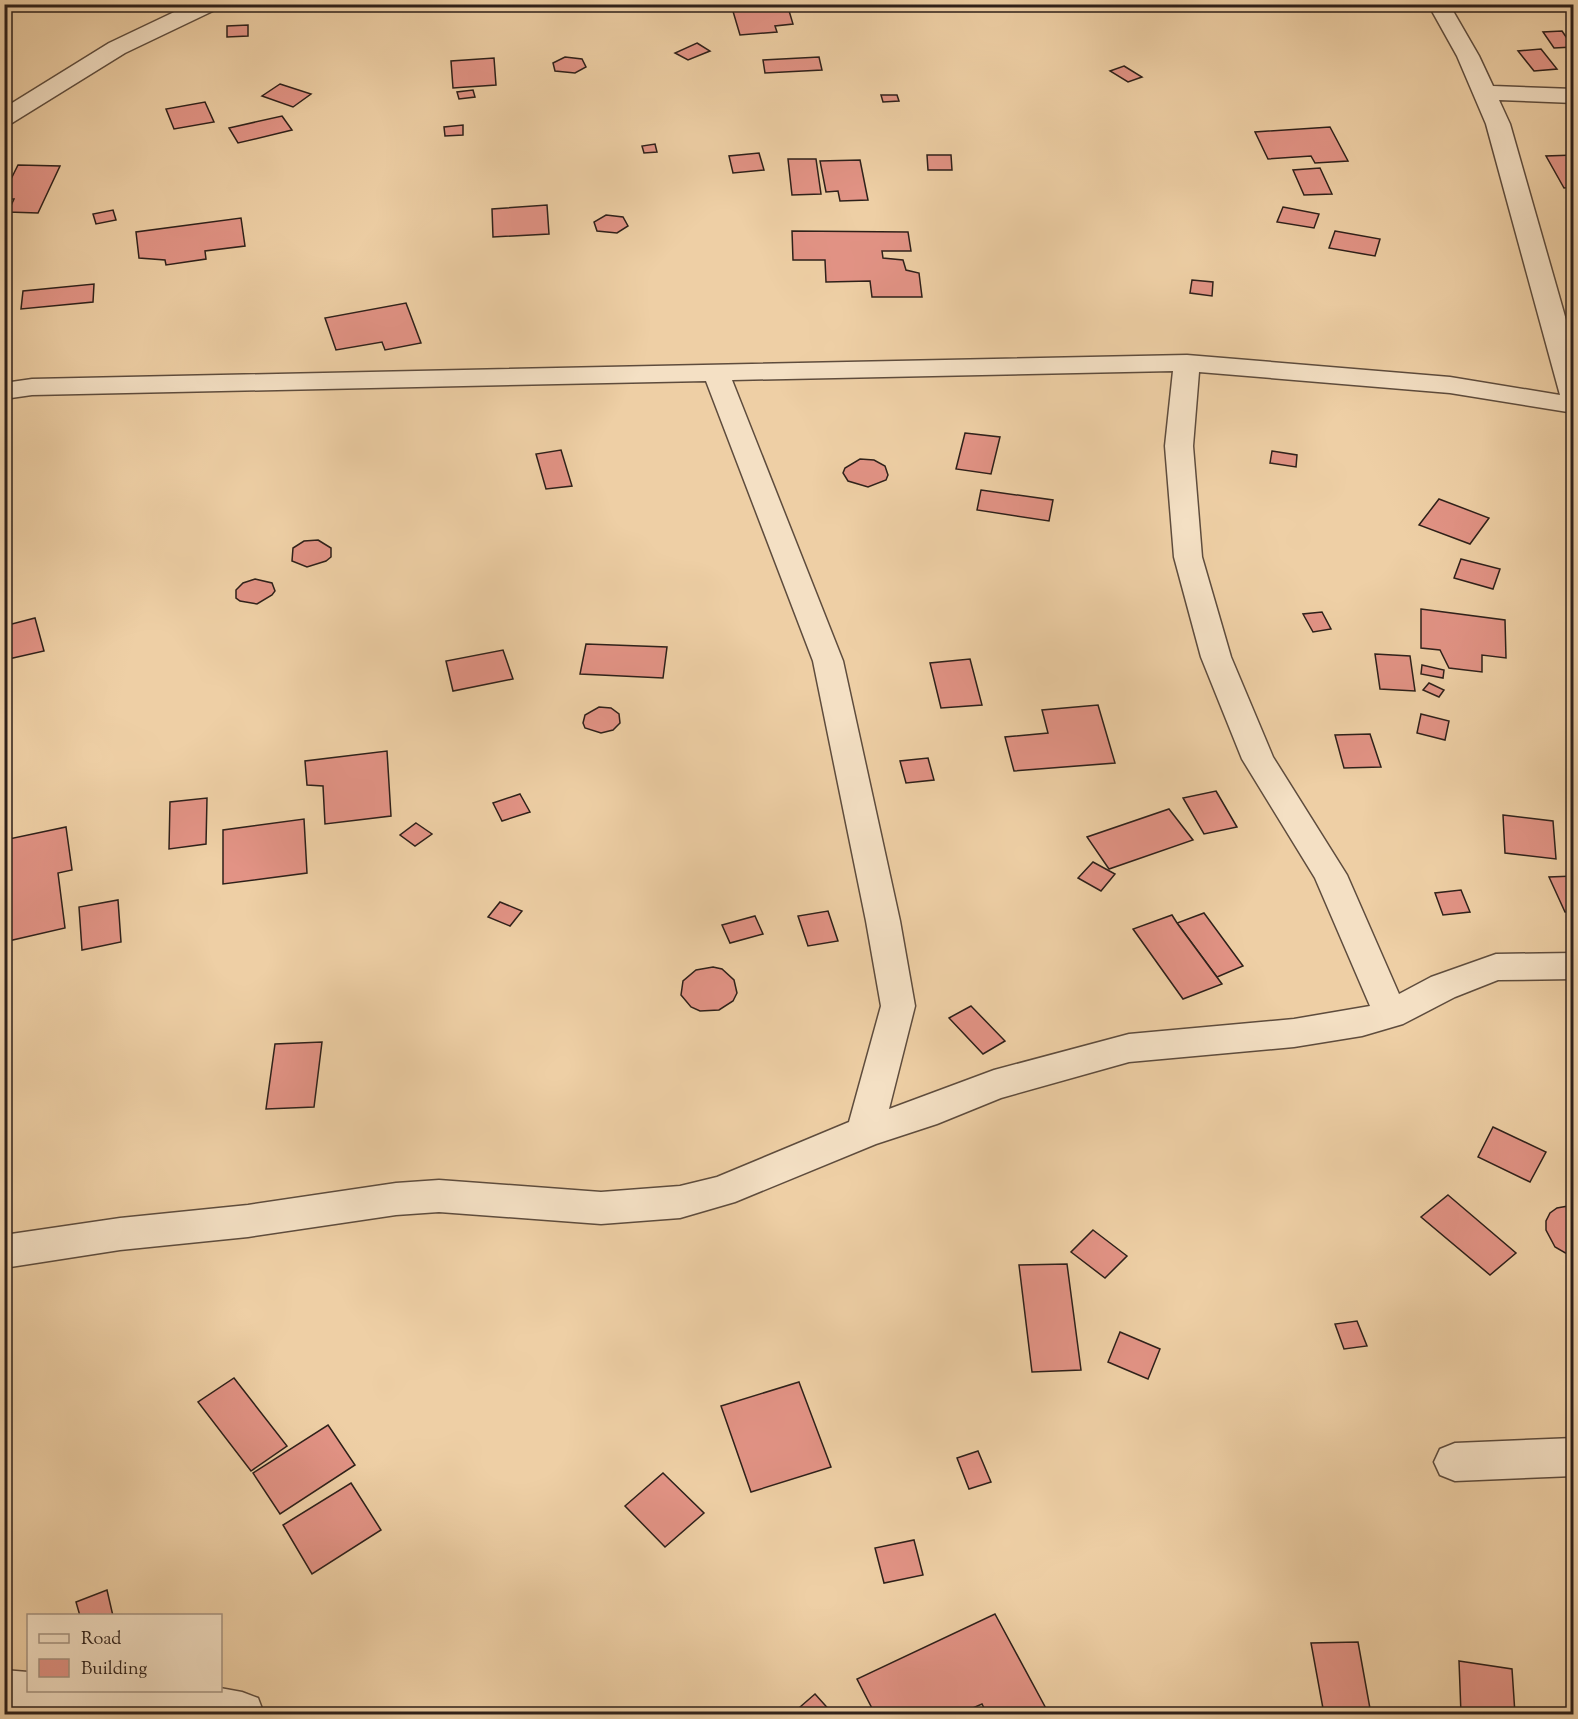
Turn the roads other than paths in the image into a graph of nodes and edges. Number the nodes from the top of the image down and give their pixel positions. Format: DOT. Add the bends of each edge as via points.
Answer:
graph roads {
  1 [pos="209,4"];
  2 [pos="1438,4"];
  3 [pos="1484,93"];
  4 [pos="1574,96"];
  5 [pos="4,118"];
  6 [pos="1187,363"];
  7 [pos="715,371"];
  8 [pos="4,391"];
  9 [pos="1574,398"];
  10 [pos="1574,405"];
  11 [pos="1574,966"];
  12 [pos="1391,1014"];
  13 [pos="865,1132"];
  14 [pos="4,1252"];
  15 [pos="1574,1457"];
  16 [pos="1455,1462"];
  17 [pos="4,1692"];
  18 [pos="242,1714"];
  1 -- 5 [label="street" via="117,48"];
  2 -- 3 [label="street"];
  3 -- 4 [label="street"];
  3 -- 9 [label="street" via="1498,124"];
  6 -- 7 [label="street"];
  6 -- 10 [label="street" via="1450,385"];
  6 -- 12 [label="street" via="1179,446 1188,557 1216,657 1258,759 1330,876"];
  7 -- 8 [label="street" via="32,387"];
  7 -- 13 [label="street" via="828,661 883,921 898,1006"];
  11 -- 12 [label="street" via="1496,967 1443,987"];
  12 -- 13 [label="street" via="1294,1034 1129,1048 994,1084"];
  13 -- 14 [label="street" via="722,1191 680,1202 601,1208 439,1196 396,1199"];
  15 -- 16 [label="street"];
  17 -- 18 [label="street" via="195,1706"];
}
